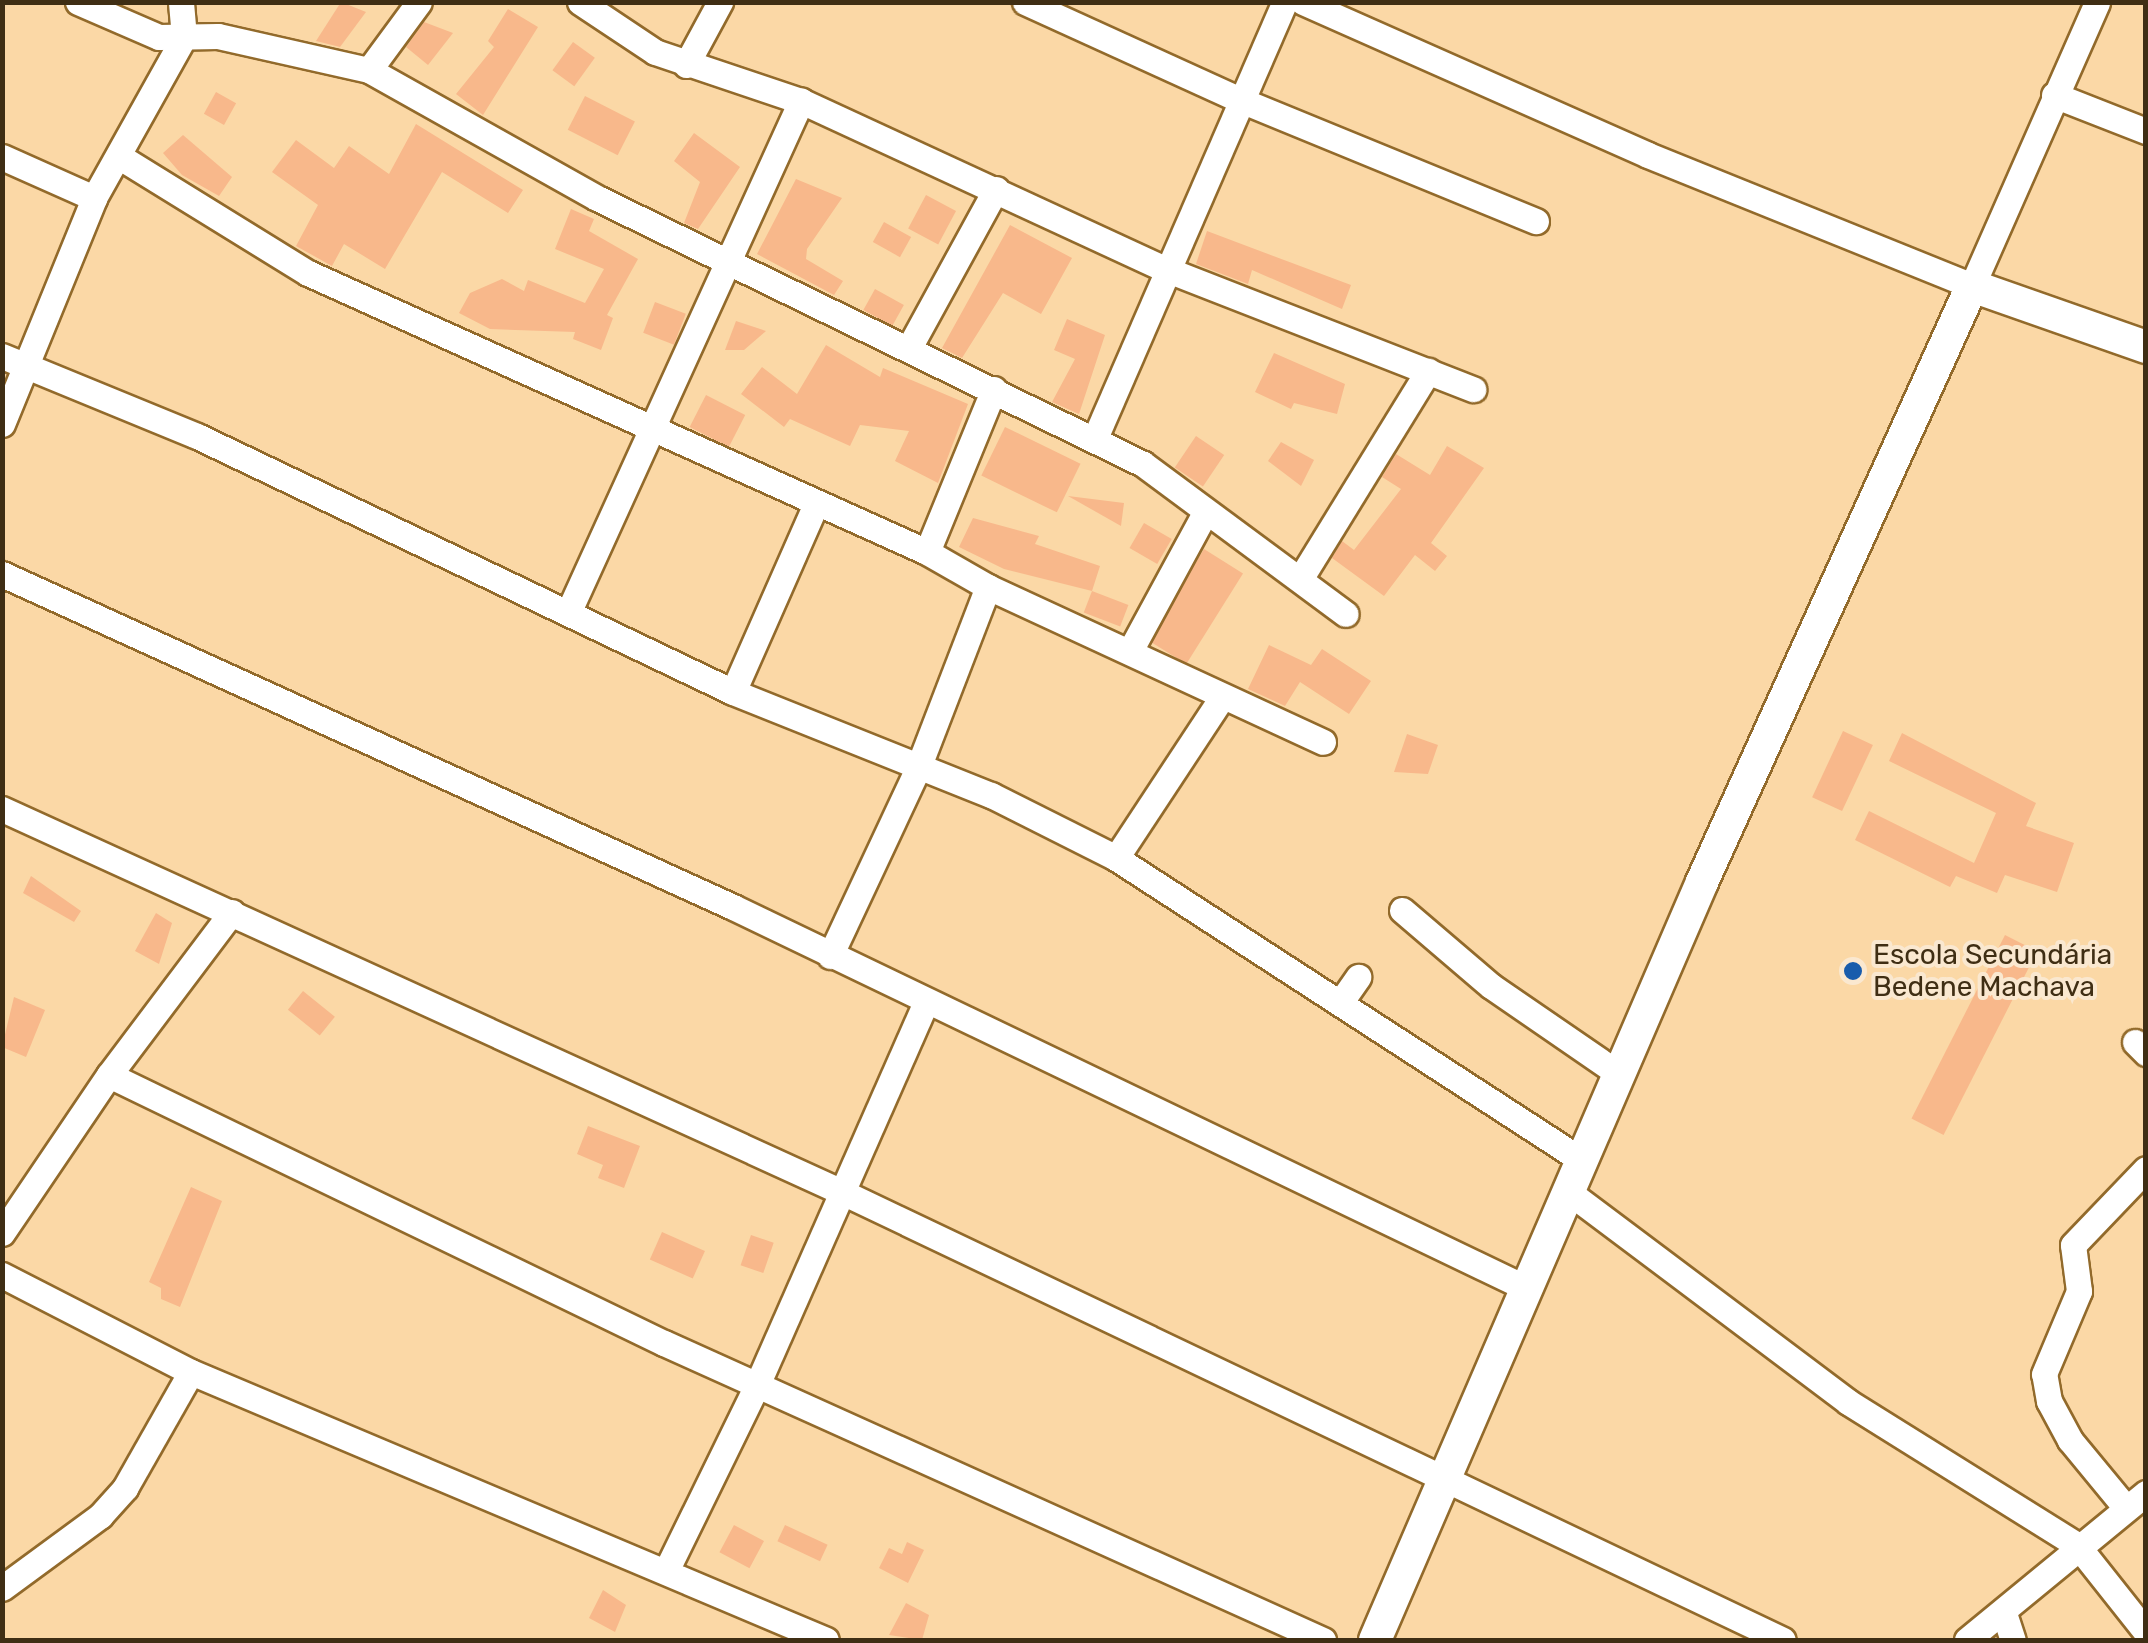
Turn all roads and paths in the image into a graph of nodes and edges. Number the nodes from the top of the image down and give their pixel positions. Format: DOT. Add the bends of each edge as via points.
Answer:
graph roads {
  1 [pos="78,2"];
  2 [pos="181,2"];
  3 [pos="419,2"];
  4 [pos="580,2"];
  5 [pos="720,2"];
  6 [pos="1025,2"];
  7 [pos="1285,2"];
  8 [pos="1303,2"];
  9 [pos="2097,2"];
  10 [pos="184,37"];
  11 [pos="686,65"];
  12 [pos="369,70"];
  13 [pos="2054,95"];
  14 [pos="1238,99"];
  15 [pos="801,101"];
  16 [pos="2146,132"];
  17 [pos="2,157"];
  18 [pos="120,157"];
  19 [pos="996,189"];
  20 [pos="94,198"];
  21 [pos="1536,221"];
  22 [pos="730,262"];
  23 [pos="1166,269"];
  24 [pos="1972,286"];
  25 [pos="910,346"];
  26 [pos="2146,347"];
  27 [pos="14,362"];
  28 [pos="1428,370"];
  29 [pos="1473,388"];
  30 [pos="994,389"];
  31 [pos="2,424"];
  32 [pos="654,428"];
  33 [pos="1096,438"];
  34 [pos="816,504"];
  35 [pos="1206,510"];
  36 [pos="927,552"];
  37 [pos="2,574"];
  38 [pos="1302,576"];
  39 [pos="988,587"];
  40 [pos="568,614"];
  41 [pos="1346,614"];
  42 [pos="1130,651"];
  43 [pos="733,692"];
  44 [pos="1222,697"];
  45 [pos="1322,742"];
  46 [pos="918,768"];
  47 [pos="2,810"];
  48 [pos="1116,858"];
  49 [pos="1402,910"];
  50 [pos="232,912"];
  51 [pos="830,956"];
  52 [pos="1358,976"];
  53 [pos="926,1002"];
  54 [pos="1340,1003"];
  55 [pos="1619,1074"];
  56 [pos="109,1075"];
  57 [pos="1583,1161"];
  58 [pos="2146,1169"];
  59 [pos="840,1191"];
  60 [pos="1570,1192"];
  61 [pos="2,1233"];
  62 [pos="2,1276"];
  63 [pos="1526,1288"];
  64 [pos="191,1372"];
  65 [pos="757,1386"];
  66 [pos="1446,1483"];
  67 [pos="2136,1500"];
  68 [pos="2077,1545"];
  69 [pos="666,1571"];
  70 [pos="2,1588"];
  71 [pos="2004,1613"];
  72 [pos="2146,1632"];
  73 [pos="826,1640"];
  74 [pos="1323,1640"];
  75 [pos="1375,1640"];
  76 [pos="1783,1640"];
  77 [pos="1967,1640"];
  78 [pos="2013,1640"];
  1 -- 10 [label="street" via="132,28"];
  2 -- 10 [label="street"];
  3 -- 12 [label="street"];
  4 -- 11 [label="street"];
  5 -- 11 [label="street"];
  6 -- 14 [label="street"];
  7 -- 14 [label="street"];
  8 -- 24 [label="street" via="1648,156"];
  9 -- 13 [label="street"];
  10 -- 12 [label="street" via="218,36"];
  10 -- 18 [label="street"];
  11 -- 15 [label="street"];
  12 -- 22 [label="street" via="598,198"];
  13 -- 16 [label="street"];
  13 -- 24 [label="street"];
  14 -- 21 [label="street"];
  14 -- 23 [label="street"];
  15 -- 19 [label="street"];
  15 -- 22 [label="street"];
  17 -- 20 [label="street"];
  18 -- 20 [label="street"];
  18 -- 32 [label="street" via="308,274"];
  19 -- 23 [label="street"];
  19 -- 25 [label="street"];
  20 -- 27 [label="street"];
  22 -- 25 [label="street"];
  22 -- 32 [label="street"];
  23 -- 28 [label="street"];
  23 -- 33 [label="street"];
  24 -- 26 [label="street"];
  24 -- 55 [label="street"];
  25 -- 30 [label="street"];
  27 -- 31 [label="street"];
  27 -- 40 [label="street" via="197,436"];
  28 -- 29 [label="street"];
  28 -- 38 [label="street"];
  30 -- 33 [label="street"];
  30 -- 36 [label="street"];
  32 -- 34 [label="street"];
  32 -- 40 [label="street"];
  33 -- 35 [label="street"];
  34 -- 36 [label="street"];
  34 -- 43 [label="street"];
  35 -- 38 [label="street"];
  35 -- 42 [label="street"];
  36 -- 39 [label="street"];
  37 -- 51 [label="street"];
  38 -- 41 [label="street"];
  39 -- 42 [label="street"];
  39 -- 46 [label="street"];
  40 -- 43 [label="street"];
  42 -- 44 [label="street"];
  43 -- 46 [label="street"];
  44 -- 45 [label="street"];
  44 -- 48 [label="street"];
  46 -- 48 [label="street" via="991,795"];
  46 -- 51 [label="street"];
  47 -- 50 [label="street"];
  48 -- 54 [label="street"];
  49 -- 55 [label="street" via="1491,986"];
  50 -- 56 [label="street"];
  50 -- 59 [label="street"];
  51 -- 53 [label="street"];
  52 -- 54 [label="street"];
  53 -- 59 [label="street"];
  53 -- 63 [label="street"];
  54 -- 57 [label="street"];
  55 -- 57 [label="street"];
  56 -- 61 [label="street"];
  56 -- 65 [label="street"];
  57 -- 60 [label="street"];
  58 -- 67 [label="street" via="2074,1245 2079,1291 2044,1374 2049,1401 2070,1440"];
  59 -- 65 [label="street"];
  59 -- 66 [label="street"];
  60 -- 63 [label="street"];
  60 -- 68 [label="street" via="1848,1402"];
  62 -- 64 [label="street"];
  63 -- 66 [label="street"];
  64 -- 69 [label="street"];
  64 -- 70 [label="street" via="125,1488 100,1516"];
  65 -- 69 [label="street"];
  65 -- 74 [label="street"];
  66 -- 75 [label="street"];
  66 -- 76 [label="street"];
  67 -- 68 [label="street"];
  68 -- 71 [label="street"];
  68 -- 72 [label="street"];
  69 -- 73 [label="street"];
  71 -- 77 [label="street"];
  71 -- 78 [label="street"];
}
